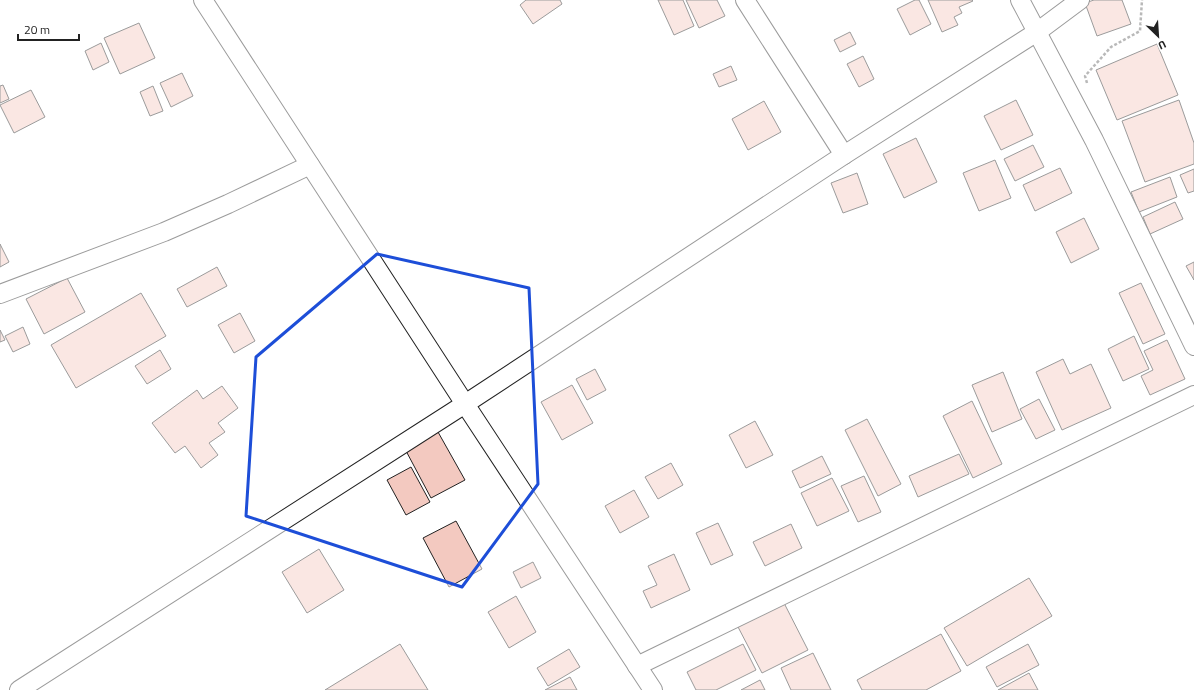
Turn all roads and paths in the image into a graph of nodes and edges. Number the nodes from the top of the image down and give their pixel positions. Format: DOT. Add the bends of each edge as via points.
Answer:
graph roads {
  1 [pos="203,0"];
  2 [pos="745,0"];
  3 [pos="1020,0"];
  4 [pos="1080,0"];
  5 [pos="1142,0"];
  6 [pos="1037,32"];
  7 [pos="1090,89"];
  8 [pos="844,155"];
  9 [pos="310,165"];
  10 [pos="0,294"];
  11 [pos="1194,346"];
  12 [pos="1194,395"];
  13 [pos="465,404"];
  14 [pos="637,666"];
  15 [pos="651,689"];
  16 [pos="19,690"];
  1 -- 9 [label="street"];
  2 -- 8 [label="street"];
  3 -- 6 [label="street"];
  4 -- 6 [label="street"];
  5 -- 7 [label="path" via="1140,31 1111,47 1085,76"];
  6 -- 8 [label="street"];
  6 -- 11 [label="street" via="1094,140"];
  8 -- 13 [label="street"];
  9 -- 10 [label="street" via="164,232"];
  9 -- 13 [label="street"];
  12 -- 14 [label="street"];
  13 -- 14 [label="street"];
  13 -- 16 [label="street"];
  14 -- 15 [label="street"];
}
